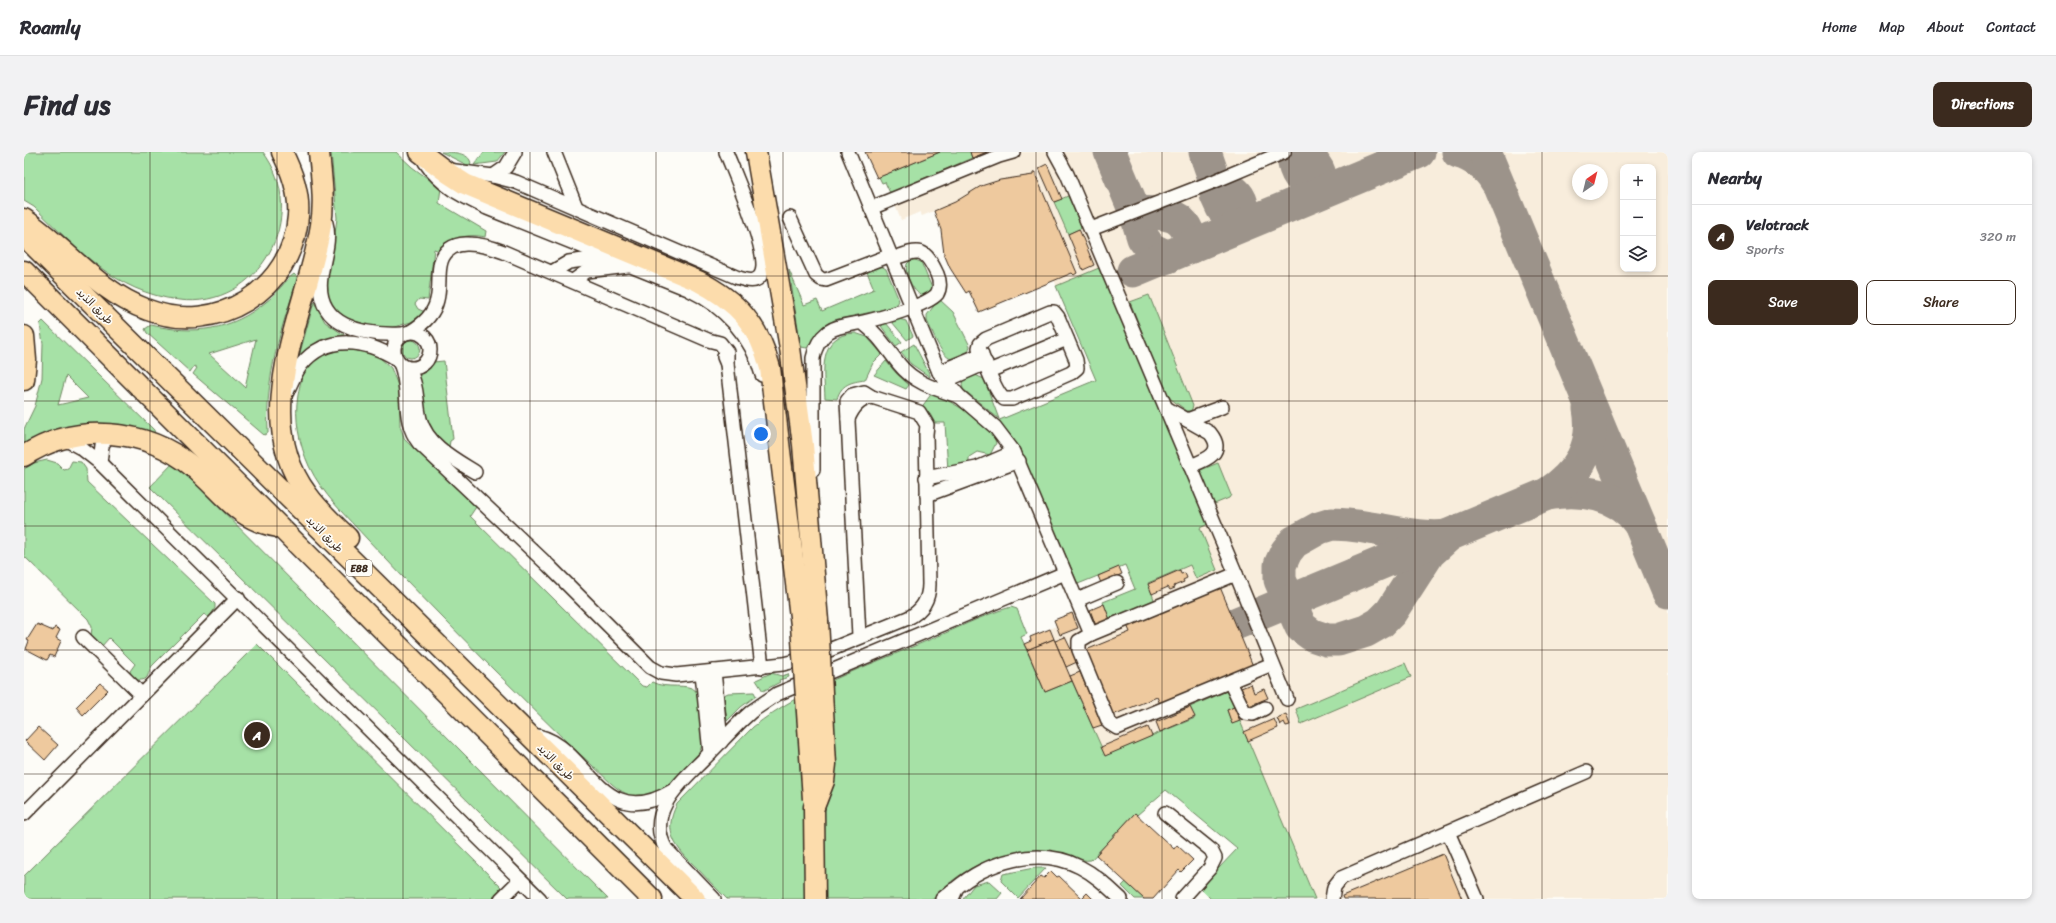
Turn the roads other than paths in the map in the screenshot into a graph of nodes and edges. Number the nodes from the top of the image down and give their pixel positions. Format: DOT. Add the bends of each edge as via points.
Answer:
graph roads {
  1 [pos="282,152"];
  2 [pos="319,152"];
  3 [pos="420,152"];
  4 [pos="515,152"];
  5 [pos="554,152"];
  6 [pos="726,152"];
  7 [pos="756,152"];
  8 [pos="848,152"];
  9 [pos="1013,152"];
  10 [pos="1056,152"];
  11 [pos="1062,152"];
  12 [pos="1284,152"];
  13 [pos="1002,154"];
  14 [pos="441,169"];
  15 [pos="1067,174"];
  16 [pos="493,176"];
  17 [pos="576,207"];
  18 [pos="871,208"];
  19 [pos="322,211"];
  20 [pos="790,218"];
  21 [pos="24,219"];
  22 [pos="1091,229"];
  23 [pos="24,236"];
  24 [pos="890,254"];
  25 [pos="608,257"];
  26 [pos="630,266"];
  27 [pos="24,271"];
  28 [pos="552,272"];
  29 [pos="573,281"];
  30 [pos="912,308"];
  31 [pos="863,322"];
  32 [pos="406,333"];
  33 [pos="24,336"];
  34 [pos="1067,339"];
  35 [pos="402,363"];
  36 [pos="986,363"];
  37 [pos="942,377"];
  38 [pos="24,380"];
  39 [pos="959,396"];
  40 [pos="1222,407"];
  41 [pos="1166,408"];
  42 [pos="281,411"];
  43 [pos="777,417"];
  44 [pos="1187,420"];
  45 [pos="108,434"];
  46 [pos="63,438"];
  47 [pos="24,456"];
  48 [pos="1016,456"];
  49 [pos="100,463"];
  50 [pos="1190,466"];
  51 [pos="475,472"];
  52 [pos="926,478"];
  53 [pos="927,495"];
  54 [pos="807,496"];
  55 [pos="281,528"];
  56 [pos="1065,573"];
  57 [pos="1236,574"];
  58 [pos="1117,583"];
  59 [pos="376,585"];
  60 [pos="238,598"];
  61 [pos="1077,600"];
  62 [pos="810,623"];
  63 [pos="1091,634"];
  64 [pos="859,636"];
  65 [pos="84,637"];
  66 [pos="1272,664"];
  67 [pos="762,667"];
  68 [pos="708,672"];
  69 [pos="1230,682"];
  70 [pos="142,695"];
  71 [pos="1287,699"];
  72 [pos="1265,708"];
  73 [pos="527,734"];
  74 [pos="721,742"];
  75 [pos="710,753"];
  76 [pos="1586,772"];
  77 [pos="674,790"];
  78 [pos="1165,813"];
  79 [pos="24,814"];
  80 [pos="1448,832"];
  81 [pos="520,880"];
  82 [pos="953,894"];
  83 [pos="501,899"];
  84 [pos="540,899"];
  85 [pos="652,899"];
  86 [pos="695,899"];
  87 [pos="714,899"];
  88 [pos="815,899"];
  89 [pos="942,899"];
  90 [pos="1121,899"];
  91 [pos="1182,899"];
  92 [pos="1332,899"];
  93 [pos="1477,899"];
  1 -- 21 [label="highway" via="291,169 296,187 298,215 292,244 284,262 260,292 227,311 208,316 170,317 110,292"];
  2 -- 19 [label="highway"];
  3 -- 14 [label="highway"];
  3 -- 25 [label="street" via="437,177 455,192 487,208"];
  4 -- 16 [label="street" via="506,167"];
  5 -- 17 [label="street"];
  6 -- 17 [label="street" via="759,240 763,268 760,276 754,280 736,277"];
  7 -- 54 [label="highway" via="790,348"];
  8 -- 18 [label="street"];
  9 -- 13 [label="street"];
  10 -- 15 [label="street"];
  11 -- 15 [label="street"];
  12 -- 22 [label="street"];
  13 -- 18 [label="street"];
  14 -- 16 [label="street"];
  14 -- 43 [label="highway" via="484,192 698,281 727,298 751,323 766,352 774,385"];
  15 -- 22 [label="street"];
  16 -- 17 [label="street" via="516,182"];
  18 -- 24 [label="street"];
  19 -- 32 [label="street" via="328,237 320,287 325,307 333,318 346,326 373,333"];
  19 -- 42 [label="highway" via="319,236 286,362"];
  20 -- 24 [label="street" via="816,276 821,279 826,280"];
  22 -- 41 [label="street"];
  23 -- 59 [label="highway, طريق الذيد / E88"];
  24 -- 30 [label="street"];
  24 -- 30 [label="street" via="923,252 930,260 938,278 940,286 934,296"];
  25 -- 26 [label="street"];
  25 -- 28 [label="street" via="569,262"];
  26 -- 29 [label="street" via="587,271"];
  26 -- 43 [label="street" via="697,293 728,316 751,347 761,371 769,406"];
  27 -- 55 [label="highway, E88"];
  28 -- 29 [label="street"];
  28 -- 32 [label="street" via="482,245 460,244 447,252 440,266 437,301 434,307 422,324"];
  29 -- 67 [label="street" via="720,343 727,352"];
  30 -- 31 [label="street"];
  30 -- 37 [label="street"];
  31 -- 39 [label="street" via="878,335 899,364 913,377 932,388"];
  31 -- 54 [label="street" via="834,329 823,336 815,350 814,462"];
  32 -- 35 [label="street" via="395,343 394,349"];
  32 -- 35 [label="street" via="423,336 430,348 425,362 417,367"];
  33 -- 38 [label="highway"];
  34 -- 36 [label="street"];
  34 -- 36 [label="street" via="1058,316 1050,312 982,341 979,348"];
  34 -- 36 [label="street" via="1077,364 1074,371 1012,399 1001,397"];
  35 -- 42 [label="street" via="379,348 354,342 321,348 306,359 296,372"];
  35 -- 51 [label="street" via="418,395 420,420 427,435 446,454"];
  35 -- 68 [label="street" via="407,383 408,419 411,431 419,442 650,667 668,675"];
  36 -- 37 [label="street"];
  37 -- 39 [label="street"];
  39 -- 48 [label="street" via="995,427"];
  40 -- 44 [label="street"];
  41 -- 44 [label="street"];
  41 -- 50 [label="street"];
  42 -- 59 [label="highway" via="285,442 299,481 316,505 360,552 370,568"];
  43 -- 62 [label="highway"];
  44 -- 50 [label="street" via="1210,433 1216,442 1216,448 1210,457"];
  45 -- 46 [label="highway"];
  45 -- 49 [label="street" via="102,446"];
  45 -- 55 [label="highway" via="143,440 176,454 242,514 261,523"];
  46 -- 47 [label="highway"];
  46 -- 49 [label="street"];
  48 -- 52 [label="street" via="977,468"];
  48 -- 53 [label="street"];
  48 -- 56 [label="street"];
  49 -- 60 [label="street"];
  50 -- 57 [label="street"];
  52 -- 53 [label="street"];
  52 -- 64 [label="street" via="926,434 910,409 864,392 852,395 847,405"];
  53 -- 64 [label="street" via="927,598 914,615"];
  54 -- 62 [label="highway"];
  55 -- 85 [label="highway, E88"];
  56 -- 61 [label="street"];
  56 -- 74 [label="street" via="778,694 752,711"];
  57 -- 63 [label="street"];
  57 -- 66 [label="street"];
  58 -- 61 [label="street"];
  59 -- 73 [label="highway, طريق الذيد / E88"];
  60 -- 70 [label="street"];
  60 -- 81 [label="street"];
  61 -- 63 [label="street"];
  62 -- 88 [label="highway, bridge" via="826,764 824,781 814,807"];
  63 -- 69 [label="street" via="1079,641 1078,647 1109,723 1114,728"];
  64 -- 67 [label="street" via="799,661"];
  65 -- 70 [label="street"];
  66 -- 69 [label="street"];
  66 -- 71 [label="street"];
  67 -- 68 [label="street"];
  68 -- 74 [label="street"];
  68 -- 75 [label="street"];
  69 -- 72 [label="street" via="1245,713 1253,714"];
  70 -- 79 [label="street"];
  73 -- 77 [label="street" via="543,737 557,745 618,799 636,803 649,802"];
  73 -- 86 [label="highway, طريق الذيد / E88"];
  74 -- 75 [label="street"];
  75 -- 77 [label="street"];
  76 -- 80 [label="street"];
  77 -- 87 [label="street" via="661,814 659,830 662,842"];
  78 -- 91 [label="street" via="1211,850 1215,858 1210,868"];
  80 -- 92 [label="street" via="1341,878 1334,887"];
  80 -- 93 [label="street"];
  81 -- 83 [label="street"];
  81 -- 84 [label="street"];
  82 -- 89 [label="street" via="951,890"];
  82 -- 90 [label="street" via="976,873 989,867 1022,858 1041,857 1079,866 1096,876"];
}
